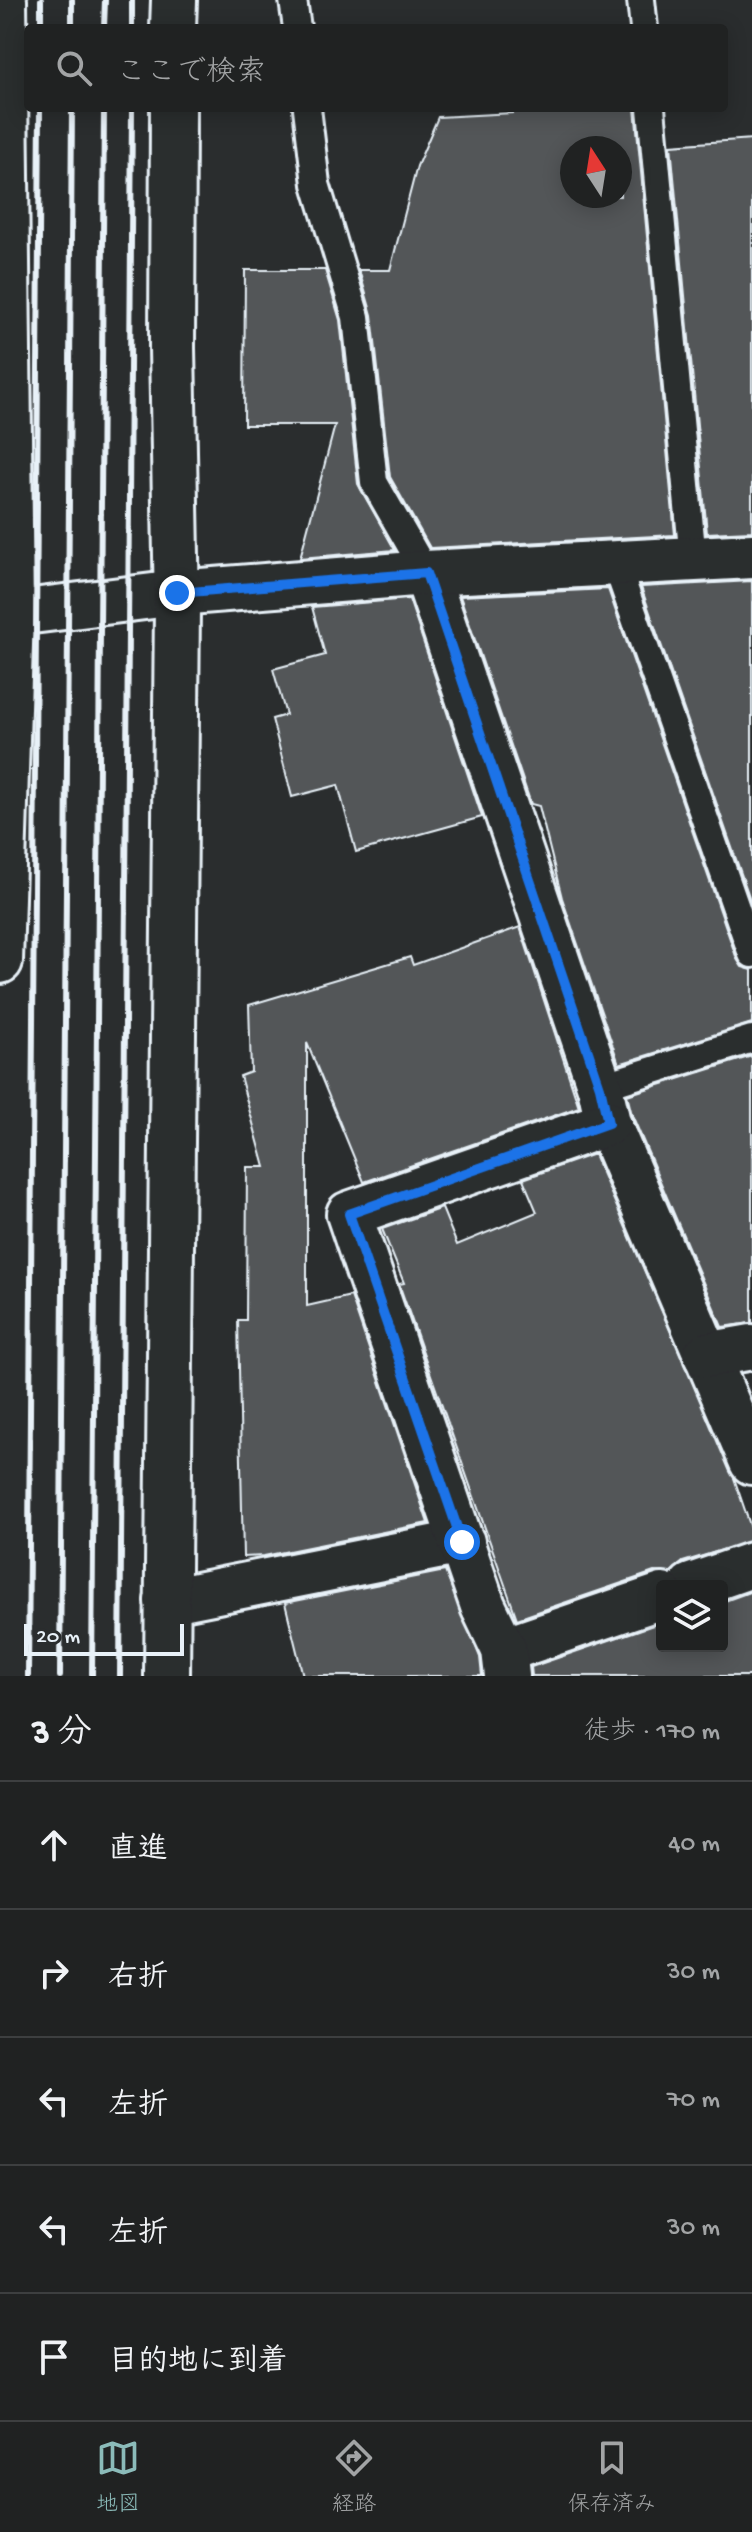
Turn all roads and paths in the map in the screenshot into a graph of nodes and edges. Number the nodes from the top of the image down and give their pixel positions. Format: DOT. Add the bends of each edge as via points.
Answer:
graph roads {
  1 [pos="4,0"];
  2 [pos="174,0"];
  3 [pos="293,0"];
  4 [pos="641,0"];
  5 [pos="173,24"];
  6 [pos="296,24"];
  7 [pos="644,24"];
  8 [pos="173,112"];
  9 [pos="307,112"];
  10 [pos="651,112"];
  11 [pos="4,356"];
  12 [pos="752,556"];
  13 [pos="693,560"];
  14 [pos="616,564"];
  15 [pos="426,573"];
  16 [pos="177,593"];
  17 [pos="5,614"];
  18 [pos="752,954"];
  19 [pos="0,961"];
  20 [pos="752,1039"];
  21 [pos="604,1105"];
  22 [pos="752,1347"];
  23 [pos="706,1355"];
  24 [pos="752,1462"];
  25 [pos="462,1542"];
  26 [pos="752,1565"];
  27 [pos="708,1580"];
  28 [pos="656,1599"];
  29 [pos="167,1601"];
  30 [pos="506,1663"];
  31 [pos="167,1676"];
  1 -- 11 [label="street"];
  2 -- 5 [label="street"];
  3 -- 6 [label="lane"];
  4 -- 7 [label="lane"];
  8 -- 16 [label="street"];
  9 -- 15 [label="lane" via="316,184 356,317 374,482"];
  10 -- 13 [label="lane"];
  11 -- 17 [label="street"];
  12 -- 13 [label="street"];
  13 -- 14 [label="street"];
  14 -- 15 [label="street"];
  14 -- 18 [label="lane"];
  15 -- 16 [label="street"];
  15 -- 21 [label="street"];
  16 -- 17 [label="street"];
  16 -- 29 [label="street"];
  17 -- 19 [label="street"];
  20 -- 21 [label="lane"];
  21 -- 23 [label="street"];
  21 -- 25 [label="street" via="349,1214"];
  22 -- 23 [label="street"];
  23 -- 24 [label="street"];
  25 -- 29 [label="street"];
  25 -- 30 [label="street"];
  26 -- 27 [label="street"];
  28 -- 30 [label="street"];
  29 -- 31 [label="street"];
}
